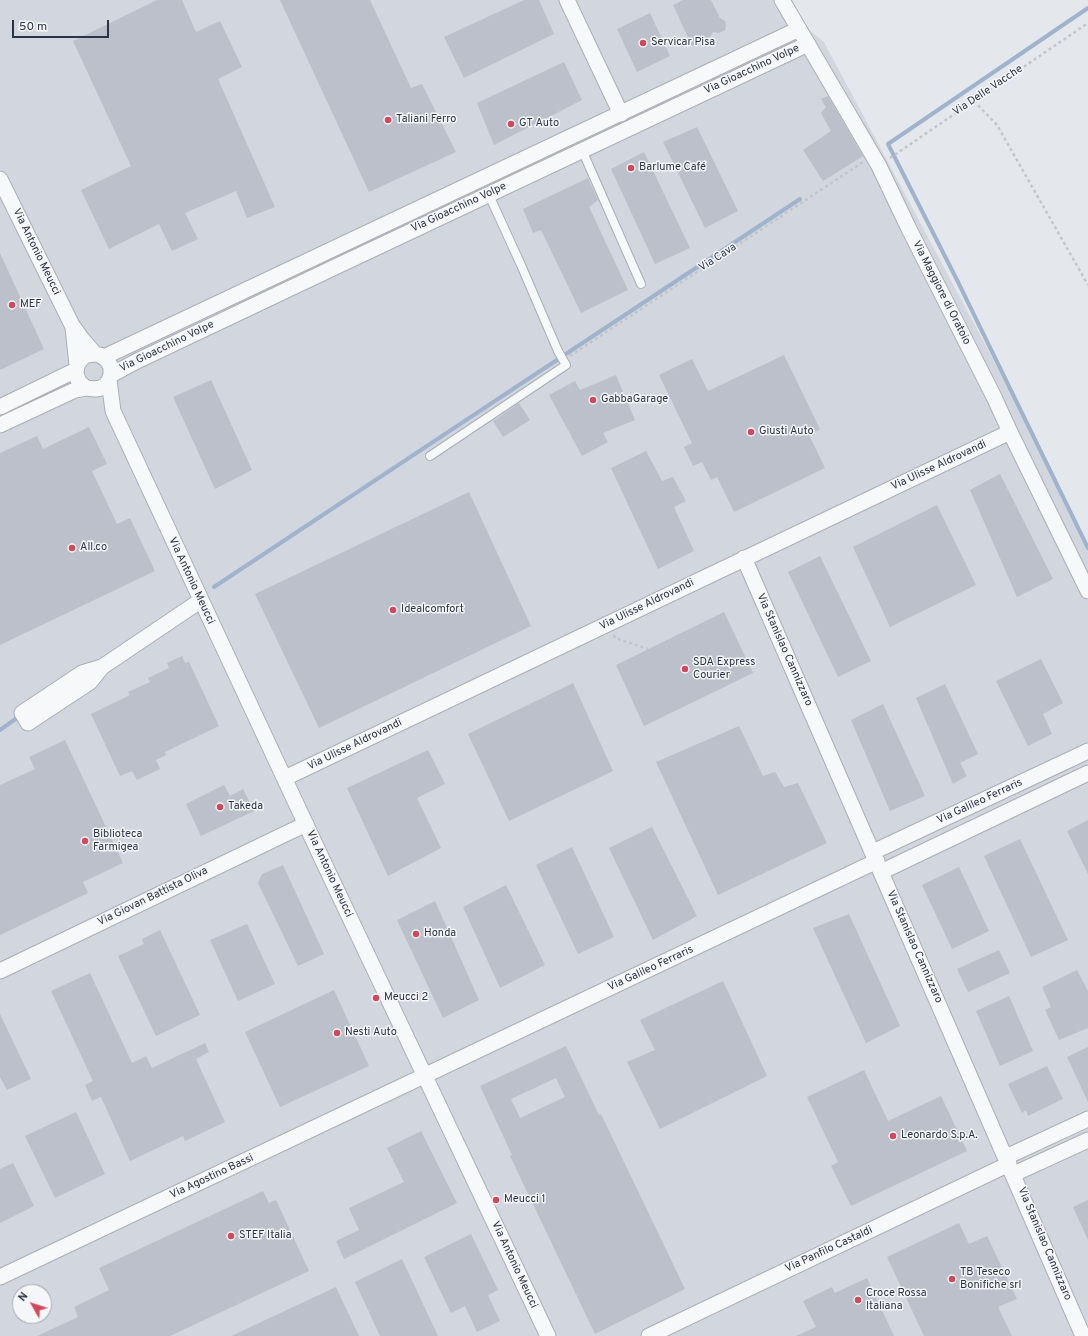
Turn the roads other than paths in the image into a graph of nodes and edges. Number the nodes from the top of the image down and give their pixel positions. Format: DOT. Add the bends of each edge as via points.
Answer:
graph roads {
  1 [pos="567,0"];
  2 [pos="782,0"];
  3 [pos="799,29"];
  4 [pos="808,44"];
  5 [pos="621,114"];
  6 [pos="582,150"];
  7 [pos="0,179"];
  8 [pos="489,195"];
  9 [pos="641,284"];
  10 [pos="72,325"];
  11 [pos="100,355"];
  12 [pos="77,367"];
  13 [pos="110,377"];
  14 [pos="88,388"];
  15 [pos="0,407"];
  16 [pos="113,411"];
  17 [pos="0,425"];
  18 [pos="1010,432"];
  19 [pos="430,456"];
  20 [pos="744,558"];
  21 [pos="1088,591"];
  22 [pos="200,601"];
  23 [pos="102,667"];
  24 [pos="1088,751"];
  25 [pos="1088,773"];
  26 [pos="284,778"];
  27 [pos="306,824"];
  28 [pos="877,862"];
  29 [pos="0,971"];
  30 [pos="425,1076"];
  31 [pos="1088,1119"];
  32 [pos="1088,1140"];
  33 [pos="1010,1165"];
  34 [pos="0,1277"];
  35 [pos="542,1334"];
  36 [pos="649,1336"];
  37 [pos="1083,1336"];
  1 -- 5 [label="street"];
  2 -- 3 [label="street, Via Maggiore di Oratoio"];
  3 -- 4 [label="street, Via Maggiore di Oratoio"];
  3 -- 5 [label="street, Via Gioacchino Volpe"];
  4 -- 6 [label="street, Via Gioacchino Volpe"];
  4 -- 18 [label="street, Via Maggiore di Oratoio" via="873,156"];
  5 -- 11 [label="street, Via Gioacchino Volpe"];
  6 -- 8 [label="street, Via Gioacchino Volpe"];
  6 -- 9 [label="lane"];
  7 -- 10 [label="street, Via Antonio Meucci"];
  8 -- 13 [label="street, Via Gioacchino Volpe" via="137,361"];
  8 -- 19 [label="lane" via="566,366"];
  10 -- 11 [label="street, Via Antonio Meucci" via="82,339"];
  10 -- 12 [label="street, Via Antonio Meucci"];
  11 -- 12 [label="street" via="91,354 83,357"];
  11 -- 13 [label="street, Via Antonio Meucci" via="111,367"];
  12 -- 14 [label="street, Via Antonio Meucci" via="79,382"];
  12 -- 15 [label="street"];
  13 -- 14 [label="street" via="101,388"];
  13 -- 16 [label="street, Via Antonio Meucci"];
  14 -- 16 [label="street, Via Antonio Meucci"];
  14 -- 17 [label="street" via="75,390"];
  16 -- 22 [label="street, Via Antonio Meucci"];
  18 -- 20 [label="street, Via Ulisse Aldrovandi"];
  18 -- 21 [label="street, Via Maggiore di Oratoio"];
  20 -- 26 [label="street, Via Ulisse Aldrovandi"];
  20 -- 28 [label="street, Via Stanislao Cannizzaro"];
  22 -- 23 [label="street"];
  22 -- 26 [label="street, Via Antonio Meucci"];
  23 -- 23 [label="street" via="90,682 28,723 22,713 82,673"];
  24 -- 28 [label="street, Via Galileo Ferraris"];
  25 -- 28 [label="street, Via Galileo Ferraris"];
  26 -- 27 [label="street, Via Antonio Meucci"];
  27 -- 29 [label="street, Via Giovan Battista Oliva"];
  27 -- 30 [label="street, Via Antonio Meucci"];
  28 -- 30 [label="street, Via Galileo Ferraris"];
  28 -- 33 [label="street, Via Stanislao Cannizzaro"];
  30 -- 34 [label="street, Via Agostino Bassi"];
  30 -- 35 [label="street, Via Antonio Meucci"];
  31 -- 33 [label="street, Via Panfilo Castaldi"];
  32 -- 33 [label="street, Via Panfilo Castaldi"];
  33 -- 36 [label="street, Via Panfilo Castaldi"];
  33 -- 37 [label="street, Via Stanislao Cannizzaro"];
}
